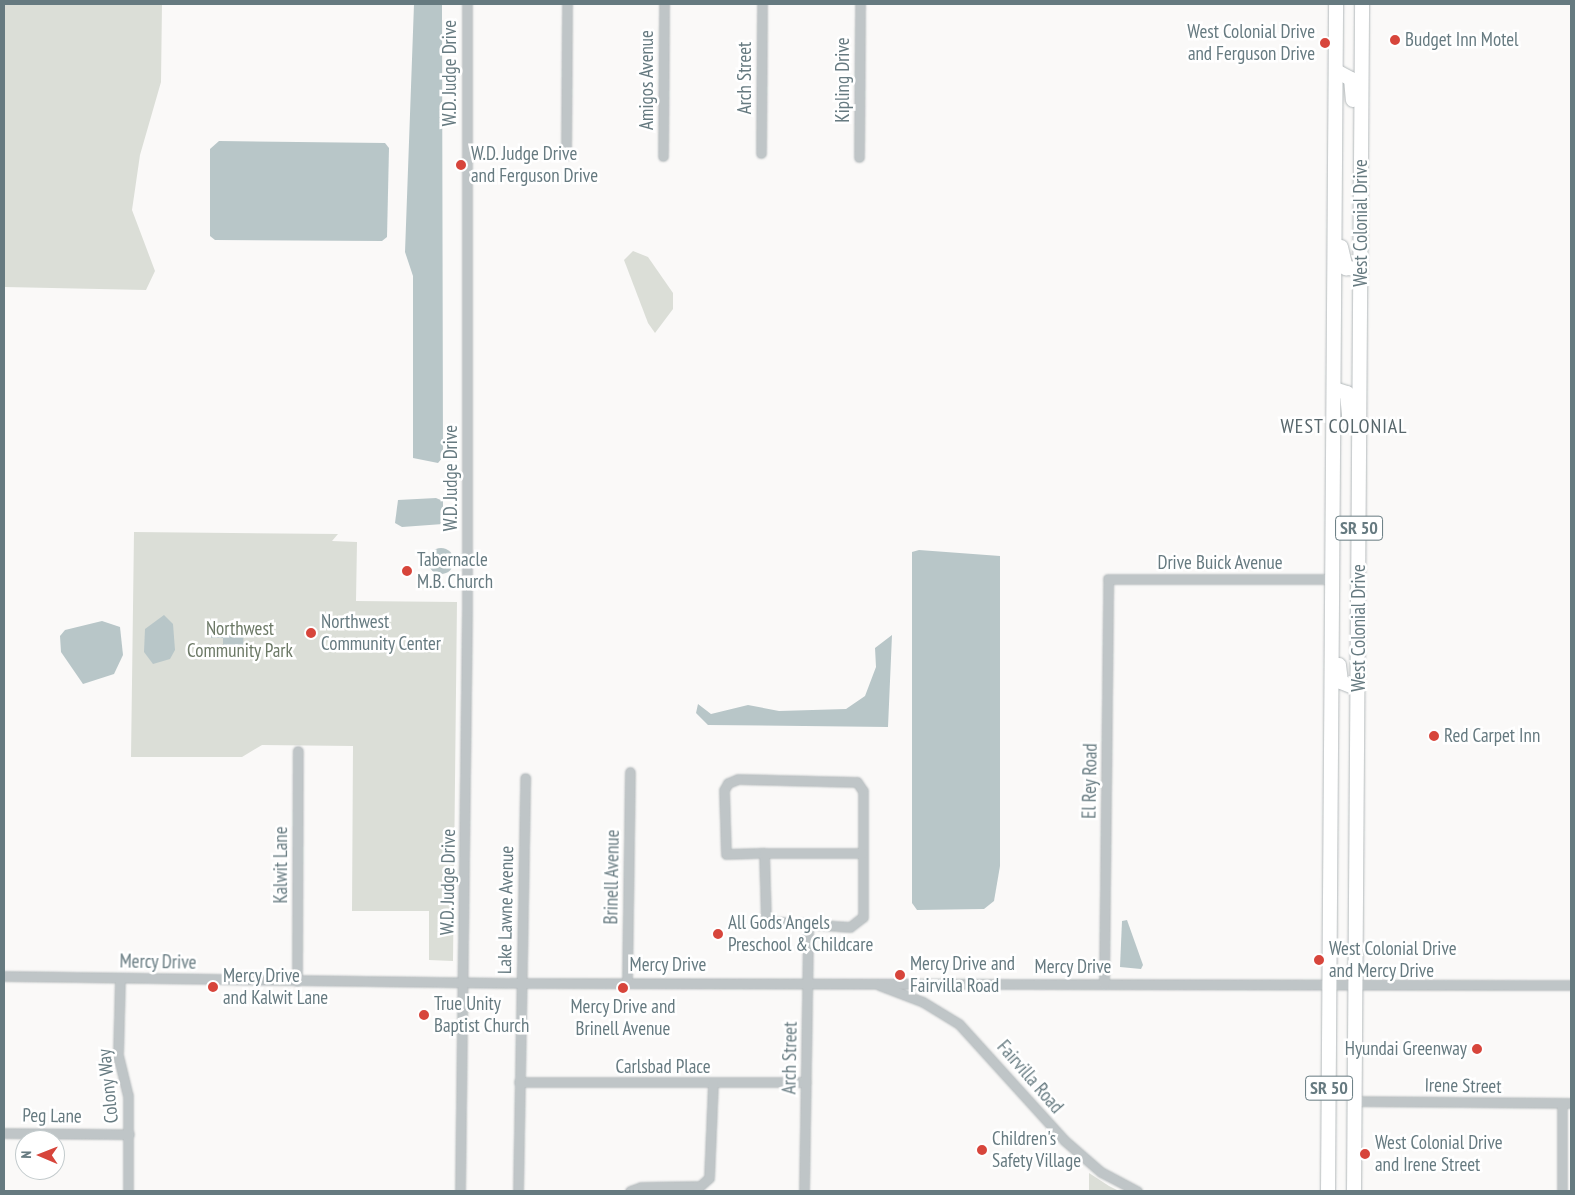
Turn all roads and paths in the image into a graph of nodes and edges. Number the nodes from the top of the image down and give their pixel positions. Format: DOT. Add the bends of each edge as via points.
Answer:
graph roads {
  1 [pos="467,4"];
  2 [pos="567,4"];
  3 [pos="664,4"];
  4 [pos="762,4"];
  5 [pos="860,4"];
  6 [pos="1336,4"];
  7 [pos="1362,4"];
  8 [pos="1336,71"];
  9 [pos="1361,152"];
  10 [pos="761,153"];
  11 [pos="566,155"];
  12 [pos="663,156"];
  13 [pos="859,157"];
  14 [pos="1335,188"];
  15 [pos="1360,269"];
  16 [pos="1334,389"];
  17 [pos="1360,474"];
  18 [pos="1108,579"];
  19 [pos="1332,579"];
  20 [pos="1332,601"];
  21 [pos="1358,690"];
  22 [pos="298,750"];
  23 [pos="630,772"];
  24 [pos="525,778"];
  25 [pos="764,853"];
  26 [pos="862,853"];
  27 [pos="808,926"];
  28 [pos="4,976"];
  29 [pos="120,978"];
  30 [pos="297,980"];
  31 [pos="627,981"];
  32 [pos="463,982"];
  33 [pos="807,982"];
  34 [pos="521,983"];
  35 [pos="874,983"];
  36 [pos="919,983"];
  37 [pos="1104,984"];
  38 [pos="1329,985"];
  39 [pos="1571,985"];
  40 [pos="1355,986"];
  41 [pos="923,1002"];
  42 [pos="519,1082"];
  43 [pos="806,1082"];
  44 [pos="713,1084"];
  45 [pos="1354,1101"];
  46 [pos="1566,1103"];
  47 [pos="4,1133"];
  48 [pos="129,1134"];
  49 [pos="128,1191"];
  50 [pos="460,1191"];
  51 [pos="518,1191"];
  52 [pos="630,1191"];
  53 [pos="804,1191"];
  54 [pos="1137,1191"];
  55 [pos="1328,1191"];
  56 [pos="1354,1191"];
  57 [pos="1562,1191"];
  1 -- 32 [label="street, W.D. Judge Drive"];
  2 -- 11 [label="street"];
  3 -- 12 [label="street, Amigos Avenue"];
  4 -- 10 [label="street, Arch Street"];
  5 -- 13 [label="street, Kipling Drive"];
  6 -- 8 [label="highway, West Colonial Drive / SR 50"];
  7 -- 9 [label="highway, West Colonial Drive / SR 50"];
  8 -- 9 [label="highway" via="1346,73 1353,85 1353,142"];
  8 -- 14 [label="highway, West Colonial Drive / SR 50"];
  9 -- 15 [label="highway, West Colonial Drive / SR 50"];
  14 -- 15 [label="highway" via="1340,197 1343,262 1346,268"];
  14 -- 16 [label="highway, West Colonial Drive / SR 50"];
  15 -- 17 [label="highway, West Colonial Drive / SR 50"];
  16 -- 17 [label="highway" via="1344,390 1349,398 1351,468"];
  16 -- 19 [label="highway, West Colonial Drive / SR 50"];
  17 -- 21 [label="highway, West Colonial Drive / SR 50"];
  18 -- 19 [label="street, Drive Buick Avenue"];
  18 -- 37 [label="street, El Rey Road"];
  19 -- 20 [label="highway, West Colonial Drive / SR 50"];
  20 -- 21 [label="highway" via="1339,612 1341,682"];
  20 -- 38 [label="highway, West Colonial Drive / SR 50"];
  21 -- 40 [label="highway, West Colonial Drive / SR 50"];
  22 -- 30 [label="street, Kalwit Lane"];
  23 -- 31 [label="street, Brinell Avenue"];
  24 -- 34 [label="street, Lake Lawne Avenue"];
  25 -- 26 [label="street"];
  25 -- 26 [label="street" via="726,854 724,790 728,783 738,779 858,782 864,790"];
  25 -- 27 [label="street" via="766,921"];
  26 -- 27 [label="street" via="863,917 850,927"];
  27 -- 33 [label="street, Arch Street"];
  28 -- 29 [label="street, Mercy Drive"];
  29 -- 30 [label="street, Mercy Drive"];
  29 -- 48 [label="street, Colony Way" via="118,1055 128,1096"];
  30 -- 32 [label="street, Mercy Drive"];
  31 -- 33 [label="street, Mercy Drive"];
  31 -- 34 [label="street, Mercy Drive"];
  32 -- 34 [label="street, Mercy Drive"];
  32 -- 50 [label="street, W.D. Judge Drive"];
  33 -- 35 [label="street, Mercy Drive"];
  33 -- 43 [label="street, Arch Street"];
  34 -- 42 [label="street, Lake Lawne Avenue"];
  35 -- 36 [label="street, Mercy Drive"];
  35 -- 41 [label="street, Fairvilla Road"];
  36 -- 37 [label="street, Mercy Drive"];
  36 -- 41 [label="street"];
  37 -- 38 [label="street, Mercy Drive"];
  38 -- 40 [label="street, Mercy Drive"];
  38 -- 55 [label="highway, West Colonial Drive / SR 50"];
  39 -- 40 [label="street, Mercy Drive"];
  40 -- 45 [label="highway, West Colonial Drive / SR 50"];
  41 -- 54 [label="street, Fairvilla Road" via="959,1024 986,1050 1084,1158"];
  42 -- 44 [label="street, Carlsbad Place"];
  42 -- 51 [label="street, Lake Lawne Avenue"];
  43 -- 44 [label="street, Carlsbad Place"];
  43 -- 53 [label="street, Arch Street"];
  44 -- 52 [label="street" via="709,1178 700,1186 641,1187"];
  45 -- 46 [label="street, Irene Street"];
  45 -- 56 [label="highway, West Colonial Drive / SR 50"];
  46 -- 57 [label="street"];
  47 -- 48 [label="street, Peg Lane"];
  48 -- 49 [label="street, Colony Way"];
}
